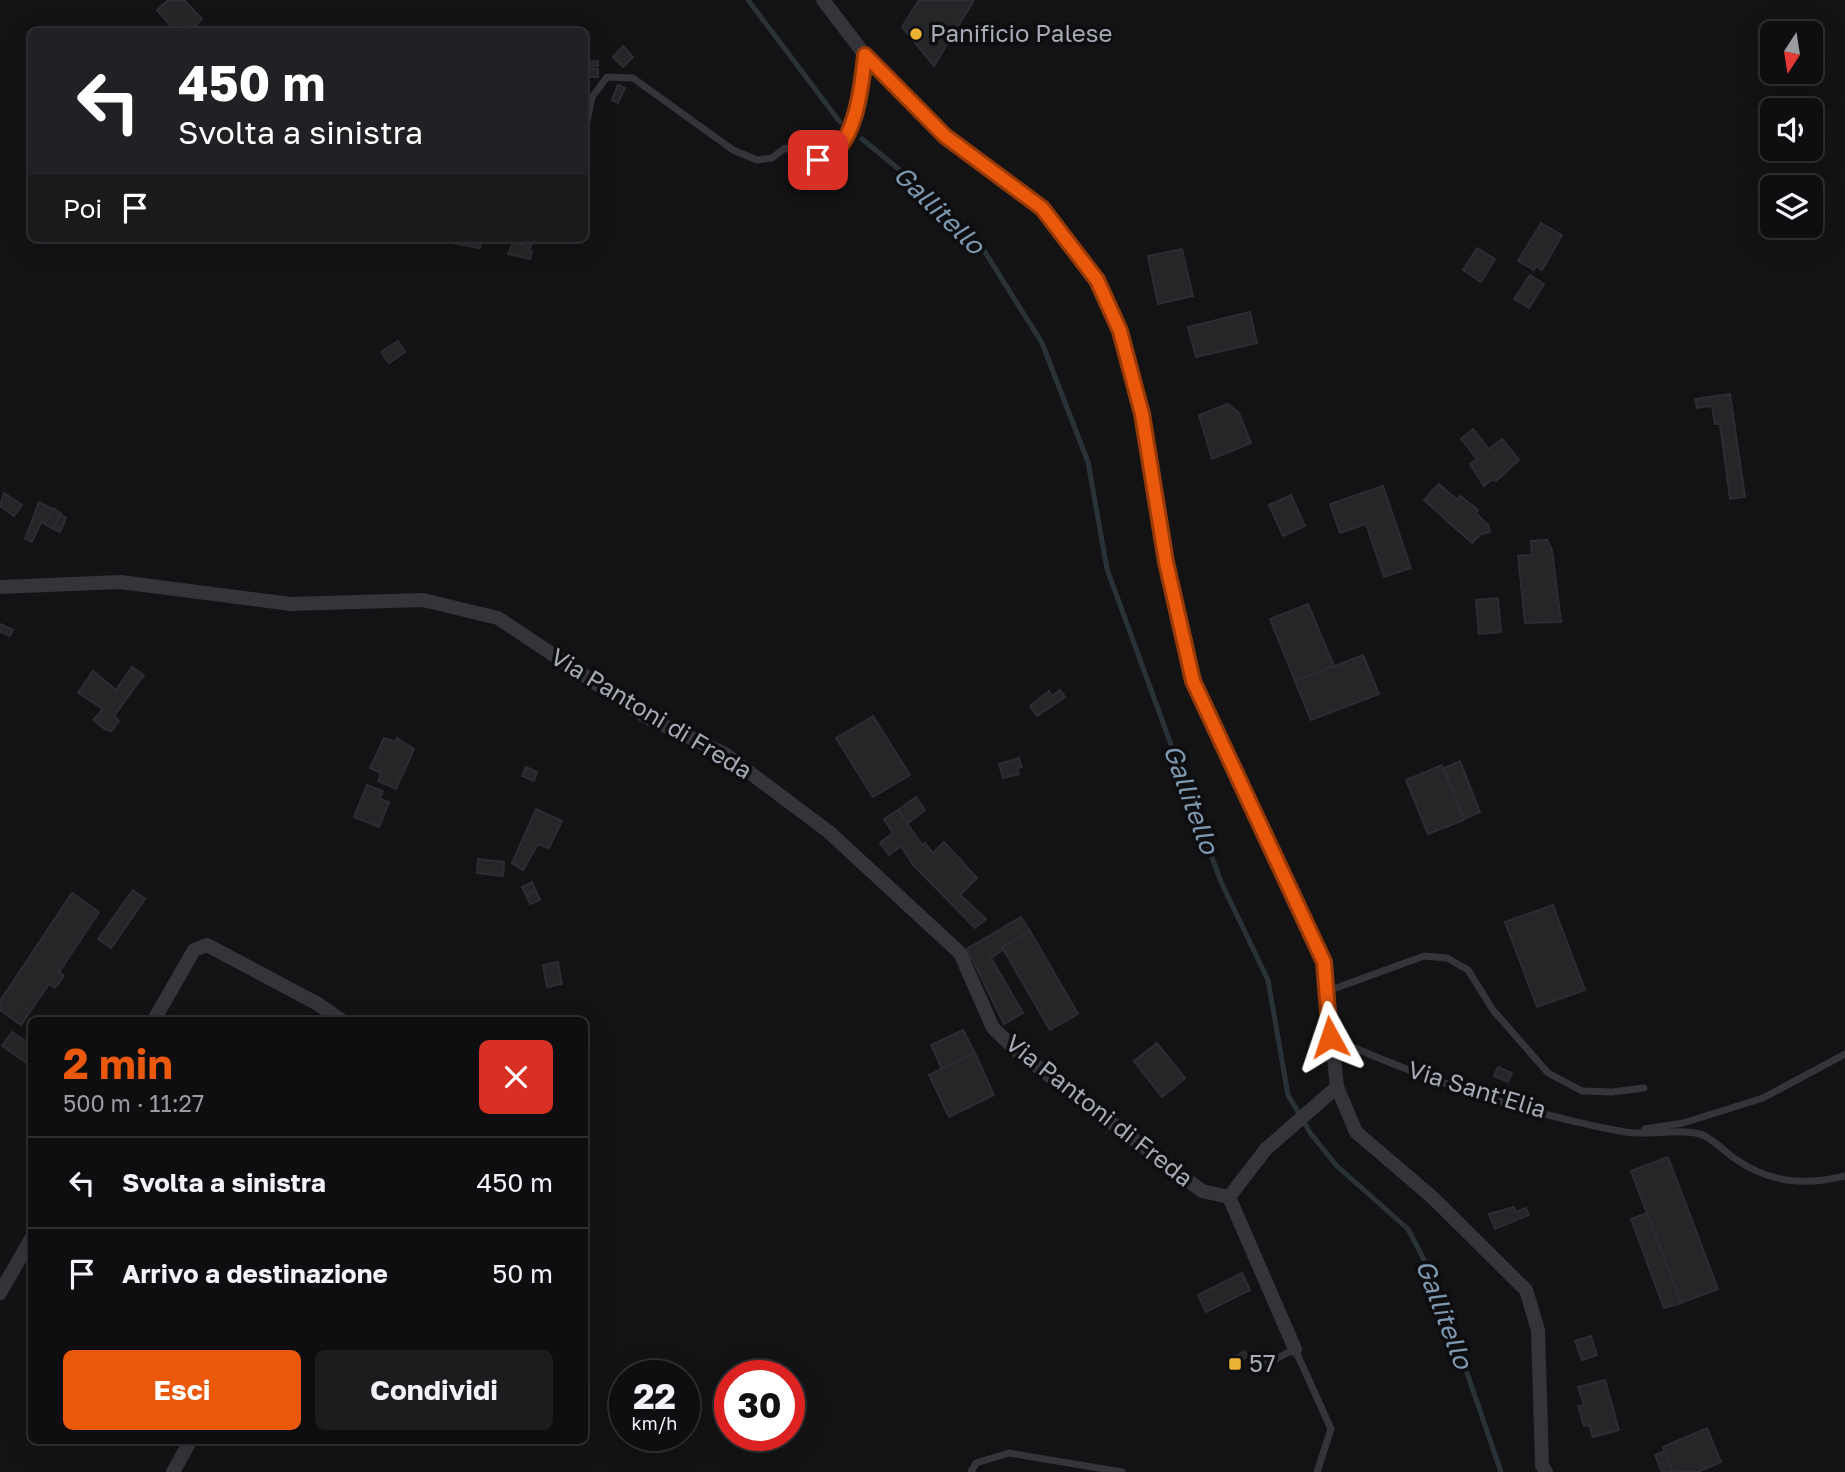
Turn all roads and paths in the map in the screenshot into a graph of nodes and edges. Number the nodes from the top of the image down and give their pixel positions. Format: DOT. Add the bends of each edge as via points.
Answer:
graph roads {
  1 [pos="824,0"];
  2 [pos="865,55"];
  3 [pos="588,116"];
  4 [pos="0,587"];
  5 [pos="1326,992"];
  6 [pos="155,1017"];
  7 [pos="337,1017"];
  8 [pos="1330,1037"];
  9 [pos="1845,1054"];
  10 [pos="1644,1088"];
  11 [pos="1333,1092"];
  12 [pos="1628,1132"];
  13 [pos="1845,1176"];
  14 [pos="1229,1197"];
  15 [pos="28,1244"];
  16 [pos="0,1293"];
  17 [pos="1296,1349"];
  18 [pos="1258,1368"];
  19 [pos="189,1444"];
  20 [pos="173,1472"];
  21 [pos="971,1472"];
  22 [pos="1122,1472"];
  23 [pos="1317,1472"];
  24 [pos="1546,1472"];
  1 -- 2 [label="street"];
  2 -- 3 [label="lane" via="861,97 852,123 829,158 818,160 785,148 772,158 757,160 733,150 633,78 607,77 592,97"];
  2 -- 5 [label="street" via="945,136 1042,208 1097,280 1120,331 1142,414 1166,562 1193,681 1324,962"];
  4 -- 14 [label="street, Via Pantoni di Freda" via="120,582 291,604 423,600 498,618 646,717 725,754 829,832 960,953 993,1028 1017,1051 1202,1191"];
  5 -- 8 [label="street"];
  5 -- 10 [label="lane" via="1424,956 1447,958 1468,970 1493,1010 1548,1073 1582,1091"];
  6 -- 7 [label="street" via="194,950 207,946"];
  8 -- 11 [label="street"];
  8 -- 12 [label="lane, Via Sant'Elia" via="1449,1085"];
  9 -- 12 [label="lane, Via Sant'Elia" via="1763,1098 1683,1123"];
  11 -- 14 [label="street" via="1266,1149"];
  11 -- 24 [label="street" via="1356,1132 1433,1197 1526,1290 1538,1329 1542,1465"];
  12 -- 13 [label="lane, Via Sant'Elia" via="1700,1134 1744,1165 1785,1182"];
  14 -- 17 [label="street"];
  15 -- 16 [label="street"];
  17 -- 18 [label="lane"];
  17 -- 23 [label="lane" via="1331,1429"];
  19 -- 20 [label="street"];
  21 -- 22 [label="lane" via="976,1463 1009,1454"];
}
